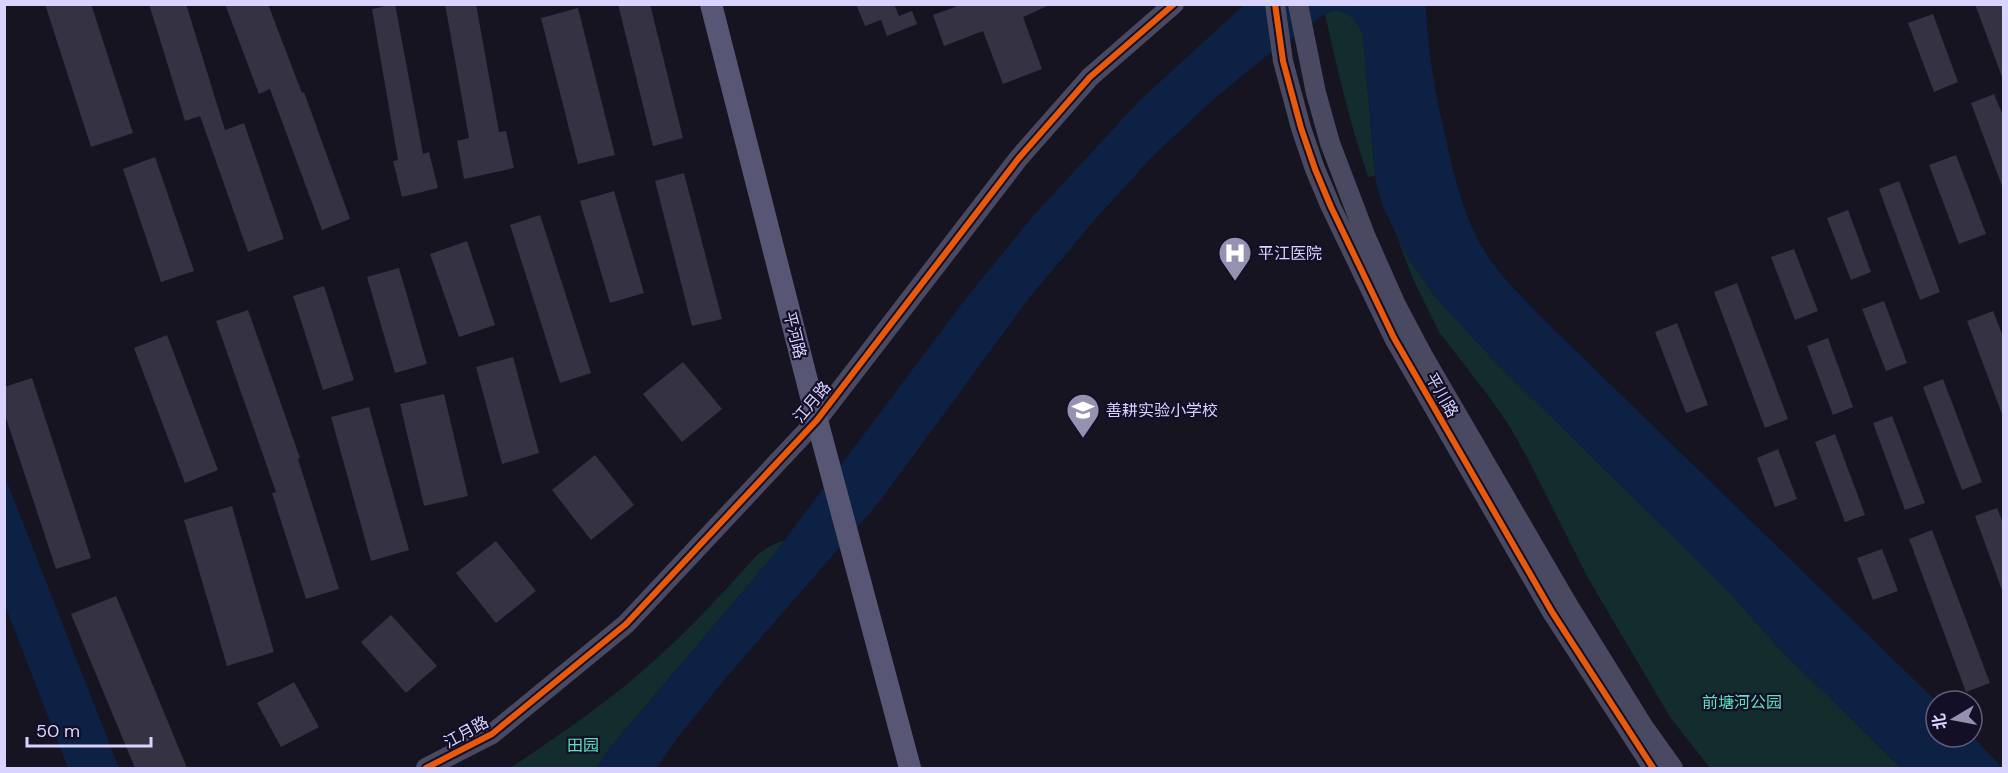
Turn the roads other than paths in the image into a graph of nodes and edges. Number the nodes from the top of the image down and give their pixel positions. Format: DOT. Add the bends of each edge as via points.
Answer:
graph roads {
  1 [pos="711,4"];
  2 [pos="1174,4"];
  3 [pos="1275,4"];
  4 [pos="1298,4"];
  5 [pos="817,420"];
  6 [pos="426,768"];
  7 [pos="910,768"];
  8 [pos="1653,768"];
  9 [pos="1673,768"];
  1 -- 5 [label="main road, 平河路"];
  2 -- 5 [label="street, 江月路" via="1090,77 1018,159"];
  3 -- 8 [label="street, 平川路" via="1283,61 1323,189 1405,359 1552,612"];
  4 -- 9 [label="street, 平川路" via="1316,93 1336,160 1409,331 1568,605"];
  5 -- 6 [label="street, 江月路" via="626,624 492,735"];
  5 -- 7 [label="main road, 平河路"];
}
